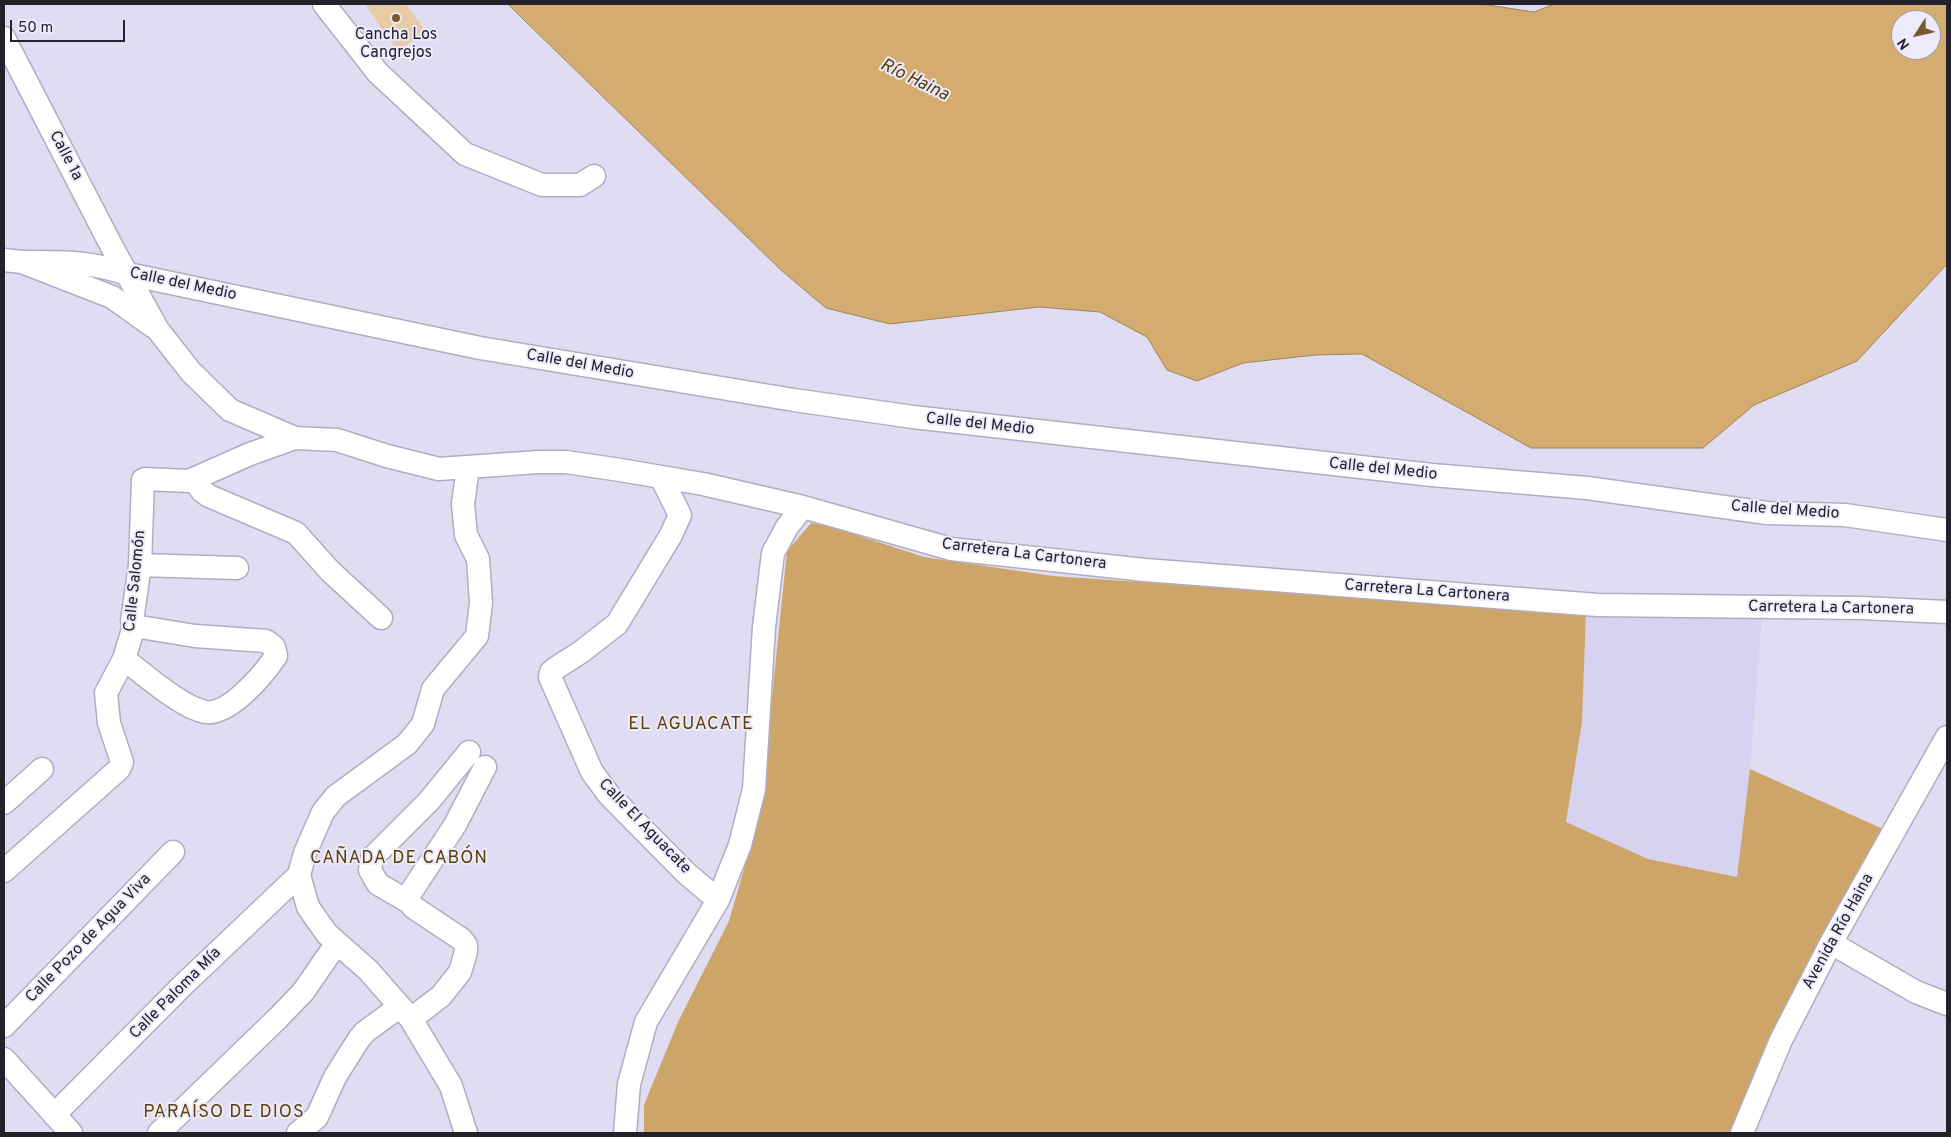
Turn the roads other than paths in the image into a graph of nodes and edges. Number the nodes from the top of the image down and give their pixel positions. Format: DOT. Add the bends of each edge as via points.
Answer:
graph roads {
  1 [pos="324,4"];
  2 [pos="4,38"];
  3 [pos="594,176"];
  4 [pos="13,261"];
  5 [pos="128,274"];
  6 [pos="158,330"];
  7 [pos="295,438"];
  8 [pos="468,467"];
  9 [pos="661,477"];
  10 [pos="193,479"];
  11 [pos="803,507"];
  12 [pos="1947,530"];
  13 [pos="140,565"];
  14 [pos="236,568"];
  15 [pos="1947,612"];
  16 [pos="381,618"];
  17 [pos="134,626"];
  18 [pos="124,659"];
  19 [pos="1944,750"];
  20 [pos="469,752"];
  21 [pos="485,767"];
  22 [pos="42,769"];
  23 [pos="4,803"];
  24 [pos="173,852"];
  25 [pos="4,871"];
  26 [pos="299,875"];
  27 [pos="718,900"];
  28 [pos="409,902"];
  29 [pos="337,943"];
  30 [pos="1831,943"];
  31 [pos="1947,1004"];
  32 [pos="405,1013"];
  33 [pos="4,1026"];
  34 [pos="4,1059"];
  35 [pos="54,1115"];
  36 [pos="71,1133"];
  37 [pos="159,1133"];
  38 [pos="298,1133"];
  39 [pos="466,1133"];
  40 [pos="625,1133"];
  41 [pos="1742,1133"];
  1 -- 3 [label="street" via="378,73 465,154 542,185 580,185"];
  2 -- 5 [label="street, Calle 1a"];
  4 -- 5 [label="street, Calle del Medio" via="77,262"];
  4 -- 6 [label="street" via="112,298"];
  5 -- 6 [label="street, Carretera La Cartonera"];
  5 -- 12 [label="street, Calle del Medio" via="480,348 893,414 1432,476 1587,488 1767,513 1845,515"];
  6 -- 7 [label="street, Carretera La Cartonera" via="191,372 230,410"];
  7 -- 8 [label="street, Carretera La Cartonera" via="337,440 440,469"];
  7 -- 10 [label="street, Calle Salomón"];
  8 -- 9 [label="street, Carretera La Cartonera" via="566,462"];
  8 -- 26 [label="street" via="463,504 466,535 478,559 481,603 477,636 433,689 423,724 407,744 336,796 323,812"];
  9 -- 11 [label="street, Carretera La Cartonera"];
  9 -- 27 [label="street, Calle El Aguacate" via="680,515 671,535 617,624 556,668 550,677 592,772 609,795 686,873"];
  10 -- 13 [label="street, Calle Salomón" via="143,480"];
  10 -- 16 [label="street" via="209,496 296,533"];
  11 -- 15 [label="street, Carretera La Cartonera" via="951,549 1145,570 1598,605"];
  11 -- 27 [label="street" via="773,552 764,627 754,789 740,846"];
  13 -- 14 [label="street"];
  13 -- 17 [label="street, Calle Salomón"];
  17 -- 18 [label="street, Calle Salomón"];
  17 -- 18 [label="street" via="195,636 266,641 274,647 276,656 247,692 223,708 207,712 186,705"];
  18 -- 25 [label="street, Calle Salomón" via="106,693 109,724 122,759 119,769"];
  19 -- 30 [label="street, Avenida Río Haina"];
  20 -- 28 [label="street" via="429,801 372,858 370,870 378,884"];
  21 -- 28 [label="street" via="455,825 409,895"];
  22 -- 23 [label="street"];
  24 -- 33 [label="street, Calle Pozo de Agua Viva"];
  26 -- 29 [label="street" via="308,907"];
  26 -- 35 [label="street, Calle Paloma Mía" via="182,986"];
  27 -- 40 [label="street" via="646,1022 629,1084"];
  28 -- 32 [label="street" via="461,939 466,945 466,952 460,972 441,996"];
  29 -- 32 [label="street" via="383,985"];
  29 -- 37 [label="street" via="303,992"];
  30 -- 31 [label="street" via="1916,992"];
  30 -- 41 [label="street, Avenida Río Haina" via="1781,1040"];
  32 -- 38 [label="street" via="365,1032 335,1077 317,1117"];
  32 -- 39 [label="street" via="451,1086"];
  34 -- 35 [label="street"];
  35 -- 36 [label="street"];
}
